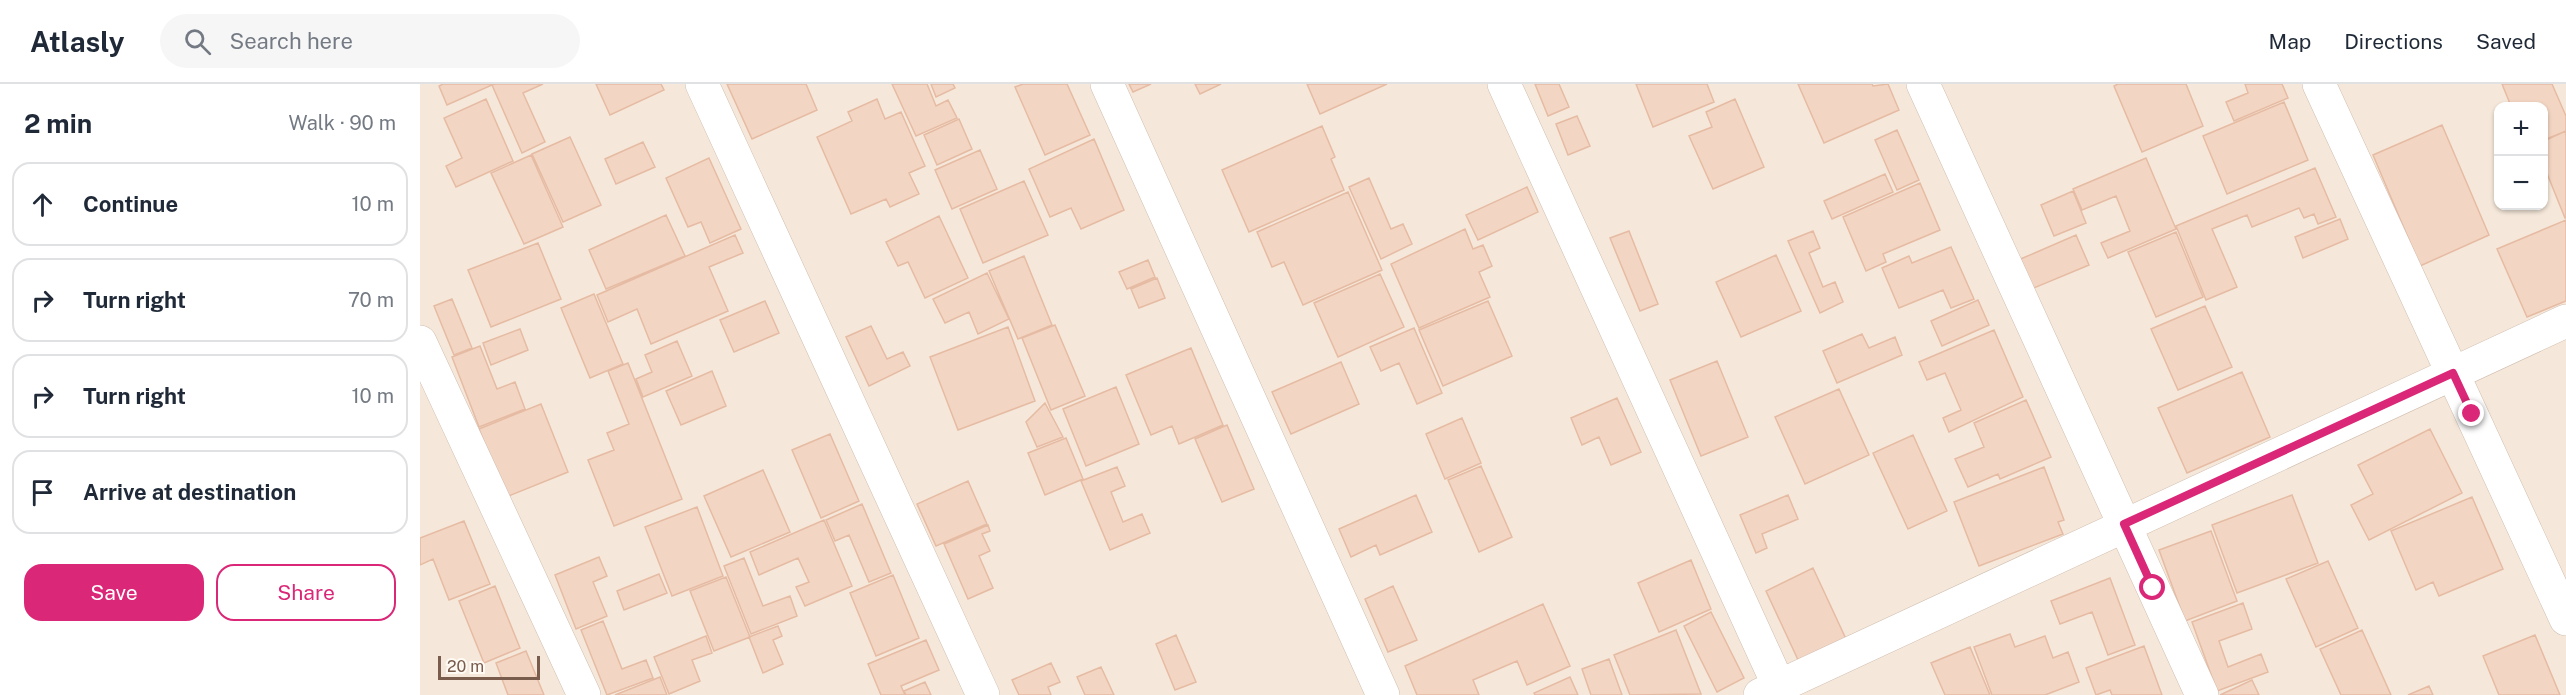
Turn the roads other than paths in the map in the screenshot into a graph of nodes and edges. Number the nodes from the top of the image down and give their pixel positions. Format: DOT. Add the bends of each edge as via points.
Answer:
graph roads {
  1 [pos="702,84"];
  2 [pos="1107,84"];
  3 [pos="1504,84"];
  4 [pos="1923,84"];
  5 [pos="2319,84"];
  6 [pos="2566,321"];
  7 [pos="420,342"];
  8 [pos="2453,373"];
  9 [pos="2124,524"];
  10 [pos="2566,619"];
  11 [pos="1774,692"];
  12 [pos="584,695"];
  13 [pos="983,695"];
  14 [pos="1383,695"];
  15 [pos="2202,695"];
  1 -- 13 [label="street"];
  2 -- 14 [label="street"];
  3 -- 11 [label="street"];
  4 -- 9 [label="street"];
  5 -- 8 [label="street"];
  6 -- 8 [label="street"];
  7 -- 12 [label="street"];
  8 -- 9 [label="street"];
  8 -- 10 [label="street"];
  9 -- 11 [label="street"];
  9 -- 15 [label="street"];
}
